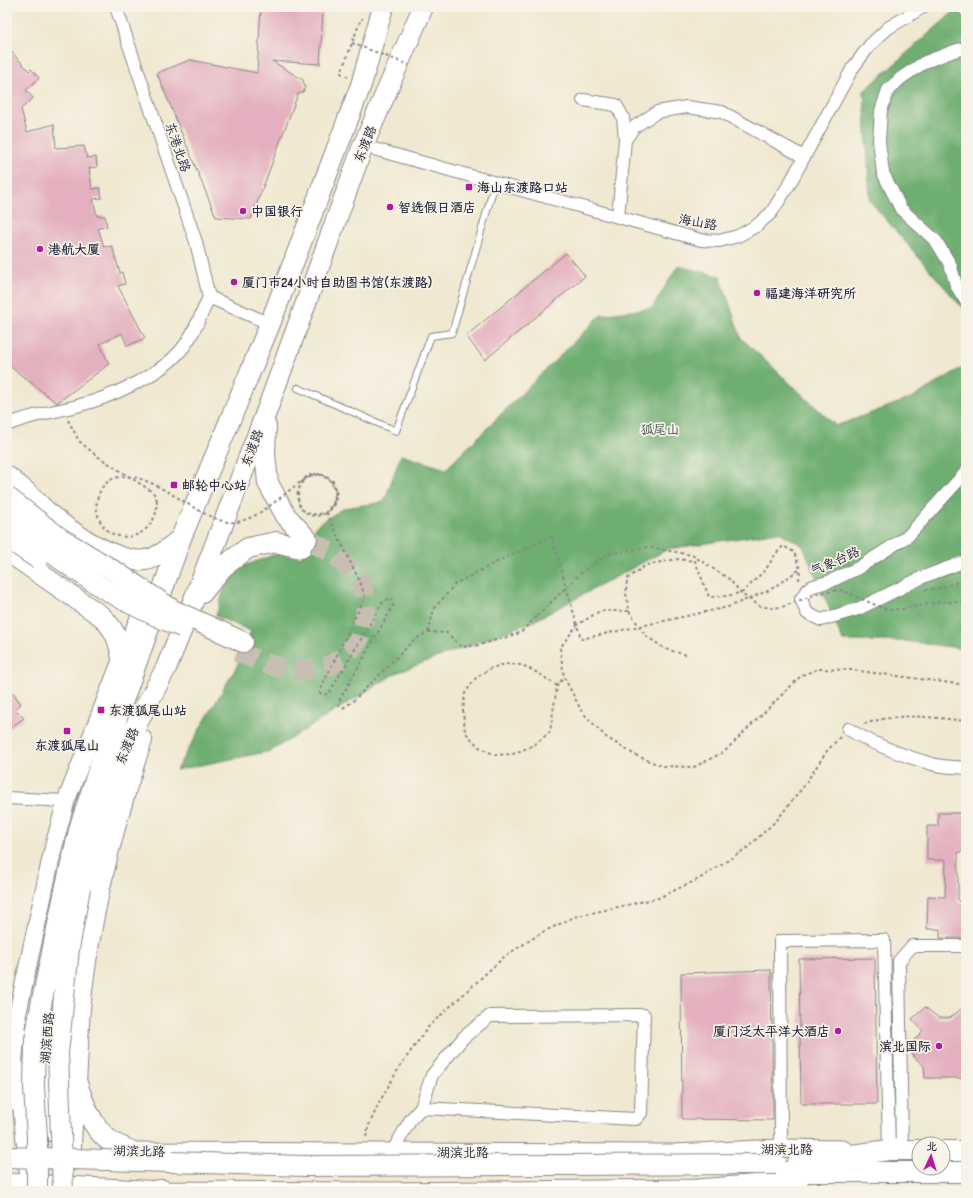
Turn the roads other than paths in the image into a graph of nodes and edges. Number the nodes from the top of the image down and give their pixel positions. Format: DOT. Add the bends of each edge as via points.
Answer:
graph roads {
  1 [pos="116,7"];
  2 [pos="383,7"];
  3 [pos="397,7"];
  4 [pos="423,7"];
  5 [pos="922,7"];
  6 [pos="964,7"];
  7 [pos="966,11"];
  8 [pos="966,48"];
  9 [pos="361,85"];
  10 [pos="583,100"];
  11 [pos="625,140"];
  12 [pos="363,146"];
  13 [pos="804,157"];
  14 [pos="495,183"];
  15 [pos="618,217"];
  16 [pos="209,298"];
  17 [pos="966,301"];
  18 [pos="270,324"];
  19 [pos="298,388"];
  20 [pos="267,410"];
  21 [pos="7,425"];
  22 [pos="966,472"];
  23 [pos="7,476"];
  24 [pos="7,497"];
  25 [pos="7,510"];
  26 [pos="7,520"];
  27 [pos="7,528"];
  28 [pos="7,538"];
  29 [pos="181,538"];
  30 [pos="99,547"];
  31 [pos="7,551"];
  32 [pos="966,561"];
  33 [pos="88,584"];
  34 [pos="152,588"];
  35 [pos="182,608"];
  36 [pos="109,624"];
  37 [pos="213,635"];
  38 [pos="240,647"];
  39 [pos="122,658"];
  40 [pos="166,668"];
  41 [pos="848,729"];
  42 [pos="100,766"];
  43 [pos="966,768"];
  44 [pos="7,798"];
  45 [pos="66,801"];
  46 [pos="73,887"];
  47 [pos="966,946"];
  48 [pos="16,1021"];
  49 [pos="76,1082"];
  50 [pos="7,1102"];
  51 [pos="421,1108"];
  52 [pos="7,1148"];
  53 [pos="26,1148"];
  54 [pos="71,1149"];
  55 [pos="904,1150"];
  56 [pos="130,1151"];
  57 [pos="951,1151"];
  58 [pos="966,1151"];
  59 [pos="305,1152"];
  60 [pos="392,1152"];
  61 [pos="675,1153"];
  62 [pos="7,1157"];
  63 [pos="778,1162"];
  64 [pos="7,1169"];
  65 [pos="894,1172"];
  66 [pos="966,1172"];
  67 [pos="7,1182"];
  68 [pos="32,1188"];
  69 [pos="69,1189"];
  70 [pos="169,1190"];
  71 [pos="665,1190"];
  72 [pos="50,1191"];
  73 [pos="275,1191"];
  74 [pos="336,1191"];
  1 -- 16 [label="street, 东港北路" via="196,242"];
  2 -- 9 [label="main road, 东渡路"];
  3 -- 9 [label="main road"];
  4 -- 12 [label="main road, 东渡路"];
  5 -- 13 [label="street, 海山路" via="888,28 870,45 852,69"];
  6 -- 7 [label="street"];
  8 -- 17 [label="street" via="925,62 888,90 881,110 879,141 883,173 901,210 936,241 950,264 956,285"];
  9 -- 18 [label="main road, 东渡路"];
  10 -- 11 [label="street" via="616,105 623,117"];
  11 -- 13 [label="street" via="634,127 657,112 687,107 722,112"];
  11 -- 15 [label="street"];
  12 -- 14 [label="street, 海山路"];
  12 -- 20 [label="main road, 东渡路"];
  13 -- 15 [label="street, 海山路" via="771,213 756,226 738,236 719,241 701,240"];
  14 -- 15 [label="street, 海山路"];
  14 -- 19 [label="lane" via="452,333 431,336 396,431"];
  16 -- 18 [label="street"];
  16 -- 21 [label="street" via="193,333 182,349 144,379 116,393"];
  18 -- 29 [label="main road, 东渡路"];
  20 -- 35 [label="main road, 东渡路"];
  20 -- 35 [label="main road" via="265,454 268,483 304,543 276,542 248,548 223,568"];
  22 -- 32 [label="street, 气象台路" via="908,536 858,568 831,581 810,587 802,599 807,613 821,620 858,608 923,577"];
  23 -- 30 [label="main road" via="57,520"];
  24 -- 35 [label="main road, bridge" via="60,538"];
  25 -- 35 [label="main road, bridge" via="74,560 116,584"];
  26 -- 37 [label="main road, bridge" via="109,592 137,607"];
  27 -- 33 [label="main road"];
  28 -- 37 [label="main road, bridge" via="92,592 149,620"];
  29 -- 30 [label="main road" via="162,553 146,560 126,559"];
  29 -- 34 [label="main road"];
  29 -- 42 [label="main road, 东渡路"];
  30 -- 33 [label="main road" via="106,554 107,569 100,583 94,586"];
  31 -- 36 [label="main road"];
  33 -- 36 [label="main road" via="97,591 103,602"];
  34 -- 39 [label="main road"];
  34 -- 42 [label="main road"];
  35 -- 37 [label="main road, bridge"];
  35 -- 40 [label="main road, 东渡路"];
  36 -- 39 [label="main road" via="116,634"];
  37 -- 38 [label="main road"];
  39 -- 45 [label="main road"];
  40 -- 46 [label="main road, 东渡路" via="133,731 101,807"];
  40 -- 49 [label="main road" via="112,835 95,910 80,1009"];
  41 -- 43 [label="street" via="883,746 933,764"];
  42 -- 46 [label="main road, 东渡路" via="80,826"];
  44 -- 45 [label="street"];
  45 -- 48 [label="main road" via="53,849"];
  46 -- 68 [label="main road, bridge" via="42,1000 36,1040 34,1086 37,1138"];
  46 -- 69 [label="main road, 湖滨西路, bridge" via="58,1053"];
  46 -- 72 [label="main road, 湖滨西路, bridge" via="44,1052"];
  47 -- 55 [label="street" via="912,946 899,961"];
  48 -- 50 [label="main road"];
  48 -- 53 [label="main road" via="18,1086"];
  49 -- 54 [label="main road"];
  49 -- 56 [label="highway" via="84,1106 103,1134 110,1141"];
  51 -- 51 [label="street" via="432,1075 464,1037 490,1016 644,1015 641,1114 636,1119"];
  51 -- 60 [label="street" via="411,1119"];
  52 -- 53 [label="main road, 湖滨北路"];
  53 -- 54 [label="main road, 湖滨北路"];
  53 -- 68 [label="main road"];
  54 -- 56 [label="main road, 湖滨北路"];
  54 -- 69 [label="main road"];
  55 -- 63 [label="main road"];
  55 -- 63 [label="street" via="884,940 780,941"];
  56 -- 59 [label="main road, 湖滨北路"];
  57 -- 58 [label="main road"];
  59 -- 60 [label="main road, 湖滨北路"];
  59 -- 74 [label="main road" via="322,1161 332,1177"];
  60 -- 61 [label="main road, 湖滨北路"];
  61 -- 63 [label="main road, 湖滨北路"];
  61 -- 71 [label="street"];
  62 -- 63 [label="main road, bridge" via="305,1166"];
  63 -- 64 [label="main road, bridge" via="159,1172"];
  63 -- 65 [label="main road"];
  65 -- 66 [label="main road"];
  65 -- 71 [label="main road"];
  67 -- 68 [label="main road"];
  68 -- 69 [label="main road"];
  69 -- 70 [label="main road"];
  70 -- 73 [label="main road"];
  71 -- 74 [label="main road"];
  73 -- 74 [label="main road"];
}
